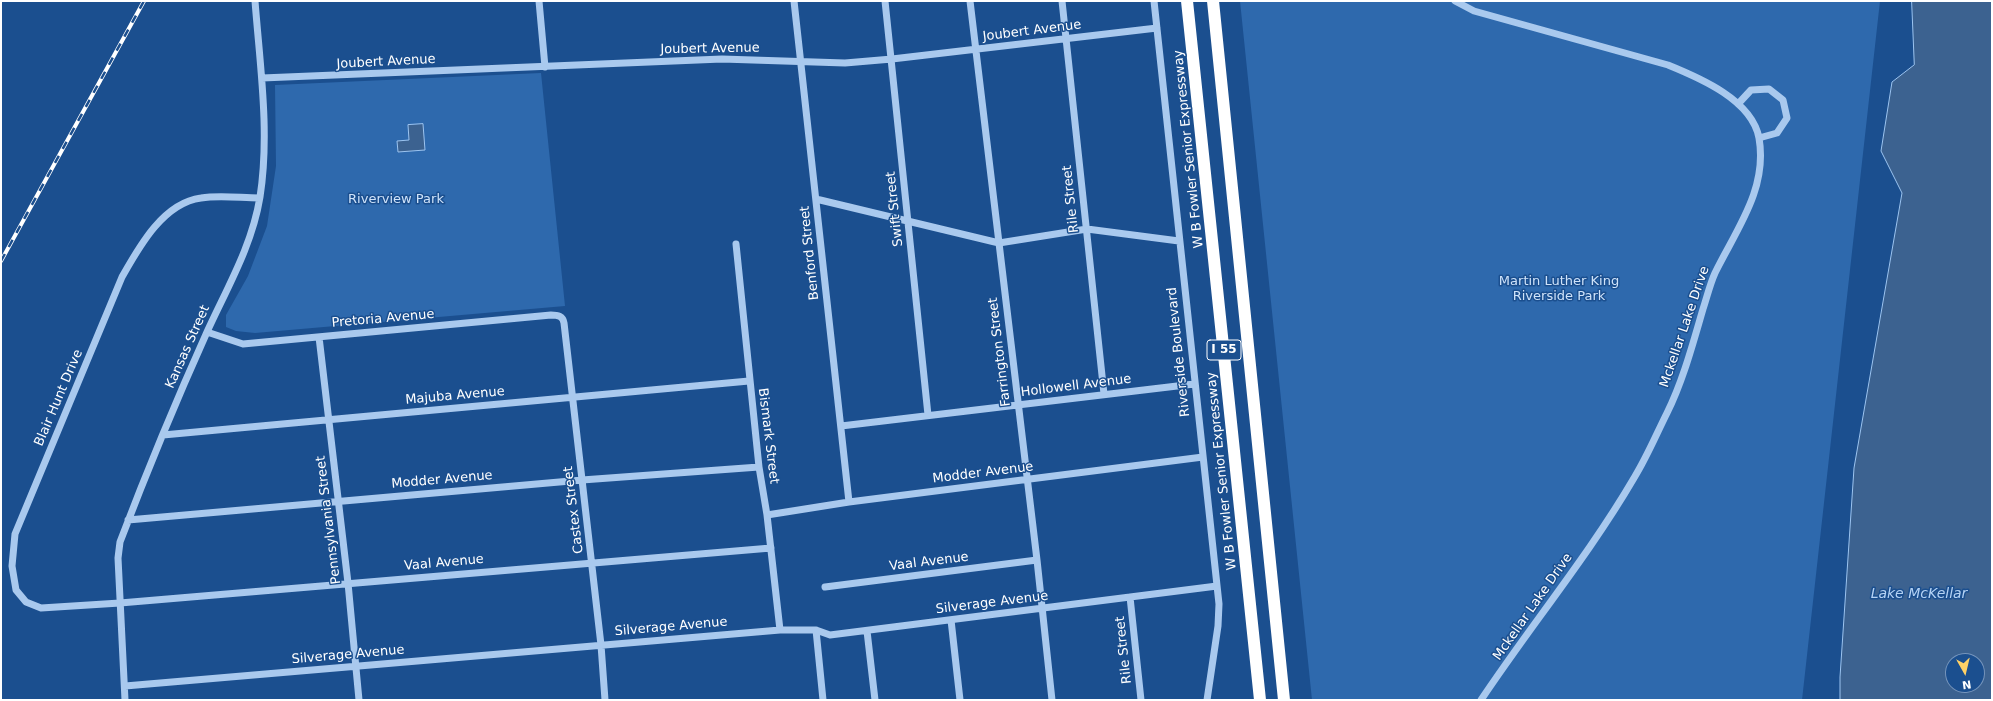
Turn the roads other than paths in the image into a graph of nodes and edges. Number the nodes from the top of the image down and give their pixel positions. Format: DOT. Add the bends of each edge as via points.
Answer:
graph roads {
  1 [pos="255,1"];
  2 [pos="539,1"];
  3 [pos="794,1"];
  4 [pos="885,1"];
  5 [pos="970,1"];
  6 [pos="1062,1"];
  7 [pos="1154,1"];
  8 [pos="1187,1"];
  9 [pos="1213,1"];
  10 [pos="1455,1"];
  11 [pos="1157,28"];
  12 [pos="1066,38"];
  13 [pos="975,50"];
  14 [pos="892,59"];
  15 [pos="802,62"];
  16 [pos="546,67"];
  17 [pos="262,78"];
  18 [pos="1738,104"];
  19 [pos="1759,138"];
  20 [pos="259,198"];
  21 [pos="816,199"];
  22 [pos="908,221"];
  23 [pos="1087,229"];
  24 [pos="1180,241"];
  25 [pos="999,243"];
  26 [pos="736,244"];
  27 [pos="562,318"];
  28 [pos="207,332"];
  29 [pos="318,337"];
  30 [pos="749,381"];
  31 [pos="1194,384"];
  32 [pos="1104,394"];
  33 [pos="573,398"];
  34 [pos="1018,405"];
  35 [pos="928,415"];
  36 [pos="329,419"];
  37 [pos="841,426"];
  38 [pos="163,435"];
  39 [pos="1203,456"];
  40 [pos="759,467"];
  41 [pos="582,480"];
  42 [pos="1028,480"];
  43 [pos="339,501"];
  44 [pos="849,502"];
  45 [pos="767,515"];
  46 [pos="128,520"];
  47 [pos="771,548"];
  48 [pos="1037,560"];
  49 [pos="592,562"];
  50 [pos="348,583"];
  51 [pos="1217,586"];
  52 [pos="825,587"];
  53 [pos="1130,597"];
  54 [pos="120,603"];
  55 [pos="1043,608"];
  56 [pos="951,620"];
  57 [pos="780,630"];
  58 [pos="816,630"];
  59 [pos="867,631"];
  60 [pos="601,645"];
  61 [pos="357,666"];
  62 [pos="125,686"];
  63 [pos="125,700"];
  64 [pos="359,700"];
  65 [pos="605,700"];
  66 [pos="823,700"];
  67 [pos="875,700"];
  68 [pos="960,700"];
  69 [pos="1052,700"];
  70 [pos="1141,700"];
  71 [pos="1207,700"];
  72 [pos="1260,700"];
  73 [pos="1284,700"];
  74 [pos="1481,700"];
  1 -- 17 [label="street, Kansas Street"];
  2 -- 16 [label="street"];
  3 -- 15 [label="street, Benford Street"];
  4 -- 14 [label="street, Swift Street"];
  5 -- 13 [label="street, Farrington Street"];
  6 -- 12 [label="street, Rile Street"];
  7 -- 11 [label="street, Riverside Boulevard"];
  8 -- 72 [label="highway, W B Fowler Senior Expressway / I 55"];
  9 -- 73 [label="highway, I 55"];
  10 -- 18 [label="street, Mckellar Lake Drive" via="1474,11 1668,65 1698,77"];
  11 -- 12 [label="street, Joubert Avenue"];
  11 -- 24 [label="street, Riverside Boulevard"];
  12 -- 13 [label="street, Joubert Avenue"];
  12 -- 23 [label="street, Rile Street"];
  13 -- 14 [label="street, Joubert Avenue"];
  13 -- 25 [label="street, Farrington Street"];
  14 -- 15 [label="street, Joubert Avenue" via="845,63"];
  14 -- 22 [label="street, Swift Street"];
  15 -- 16 [label="street, Joubert Avenue" via="722,59"];
  15 -- 21 [label="street, Benford Street"];
  16 -- 17 [label="street, Joubert Avenue"];
  17 -- 20 [label="street, Kansas Street" via="264,156"];
  18 -- 19 [label="street, Mckellar Lake Drive" via="1749,116"];
  18 -- 19 [label="street" via="1751,90 1769,89 1784,100 1786,118 1777,133"];
  19 -- 74 [label="street, Mckellar Lake Drive" via="1760,179 1714,274 1689,356 1668,410 1635,477 1561,589"];
  20 -- 28 [label="street, Kansas Street" via="250,238"];
  20 -- 54 [label="street, Blair Hunt Drive" via="202,198 184,202 165,216 137,251 122,278 15,534 12,566 16,590 26,602 41,608"];
  21 -- 22 [label="street"];
  21 -- 37 [label="street, Benford Street"];
  22 -- 25 [label="street"];
  22 -- 35 [label="street, Swift Street"];
  23 -- 24 [label="street"];
  23 -- 25 [label="street"];
  23 -- 32 [label="street, Rile Street"];
  24 -- 31 [label="street, Riverside Boulevard"];
  25 -- 34 [label="street, Farrington Street"];
  26 -- 30 [label="street, Bismark Street"];
  27 -- 29 [label="street, Pretoria Avenue" via="551,315"];
  27 -- 33 [label="street, Castex Street"];
  28 -- 29 [label="street, Pretoria Avenue" via="243,344"];
  28 -- 38 [label="street, Kansas Street"];
  29 -- 36 [label="street, Pennsylvania Street"];
  30 -- 33 [label="street, Majuba Avenue"];
  30 -- 40 [label="street, Bismark Street"];
  31 -- 32 [label="street, Hollowell Avenue"];
  31 -- 39 [label="street, Riverside Boulevard"];
  32 -- 34 [label="street, Hollowell Avenue"];
  33 -- 36 [label="street, Majuba Avenue"];
  33 -- 41 [label="street, Castex Street"];
  34 -- 35 [label="street, Hollowell Avenue"];
  34 -- 42 [label="street, Farrington Street"];
  35 -- 37 [label="street, Hollowell Avenue"];
  36 -- 38 [label="street, Majuba Avenue"];
  36 -- 43 [label="street, Pennsylvania Street"];
  37 -- 44 [label="street, Benford Street"];
  38 -- 46 [label="street, Kansas Street"];
  39 -- 42 [label="street, Modder Avenue"];
  39 -- 51 [label="street, Riverside Boulevard"];
  40 -- 41 [label="street, Modder Avenue"];
  40 -- 45 [label="street, Bismark Street"];
  41 -- 43 [label="street, Modder Avenue"];
  41 -- 49 [label="street, Castex Street"];
  42 -- 44 [label="street, Modder Avenue"];
  42 -- 48 [label="street, Farrington Street"];
  43 -- 46 [label="street, Modder Avenue"];
  43 -- 50 [label="street, Pennsylvania Street"];
  44 -- 45 [label="street, Modder Avenue"];
  45 -- 47 [label="street, Bismark Street"];
  46 -- 54 [label="street, Kansas Street" via="120,542 118,558"];
  47 -- 49 [label="street, Vaal Avenue"];
  47 -- 57 [label="street, Bismark Street"];
  48 -- 52 [label="street, Vaal Avenue"];
  48 -- 55 [label="street, Farrington Street"];
  49 -- 50 [label="street, Vaal Avenue"];
  49 -- 60 [label="street, Castex Street"];
  50 -- 54 [label="street, Vaal Avenue"];
  50 -- 61 [label="street, Pennsylvania Street"];
  51 -- 53 [label="street, Silverage Avenue"];
  51 -- 71 [label="street, Riverside Boulevard" via="1218,626"];
  53 -- 55 [label="street, Silverage Avenue"];
  53 -- 70 [label="street, Rile Street"];
  54 -- 62 [label="street, Kansas Street"];
  55 -- 56 [label="street, Silverage Avenue"];
  55 -- 69 [label="street, Farrington Street"];
  56 -- 59 [label="street, Silverage Avenue"];
  56 -- 68 [label="street"];
  57 -- 58 [label="street, Silverage Avenue"];
  57 -- 60 [label="street, Silverage Avenue"];
  58 -- 59 [label="street, Silverage Avenue" via="830,635"];
  58 -- 66 [label="street"];
  59 -- 67 [label="street"];
  60 -- 61 [label="street, Silverage Avenue"];
  60 -- 65 [label="street, Castex Street"];
  61 -- 62 [label="street, Silverage Avenue"];
  61 -- 64 [label="street, Pennsylvania Street"];
  62 -- 63 [label="street, Kansas Street"];
}
